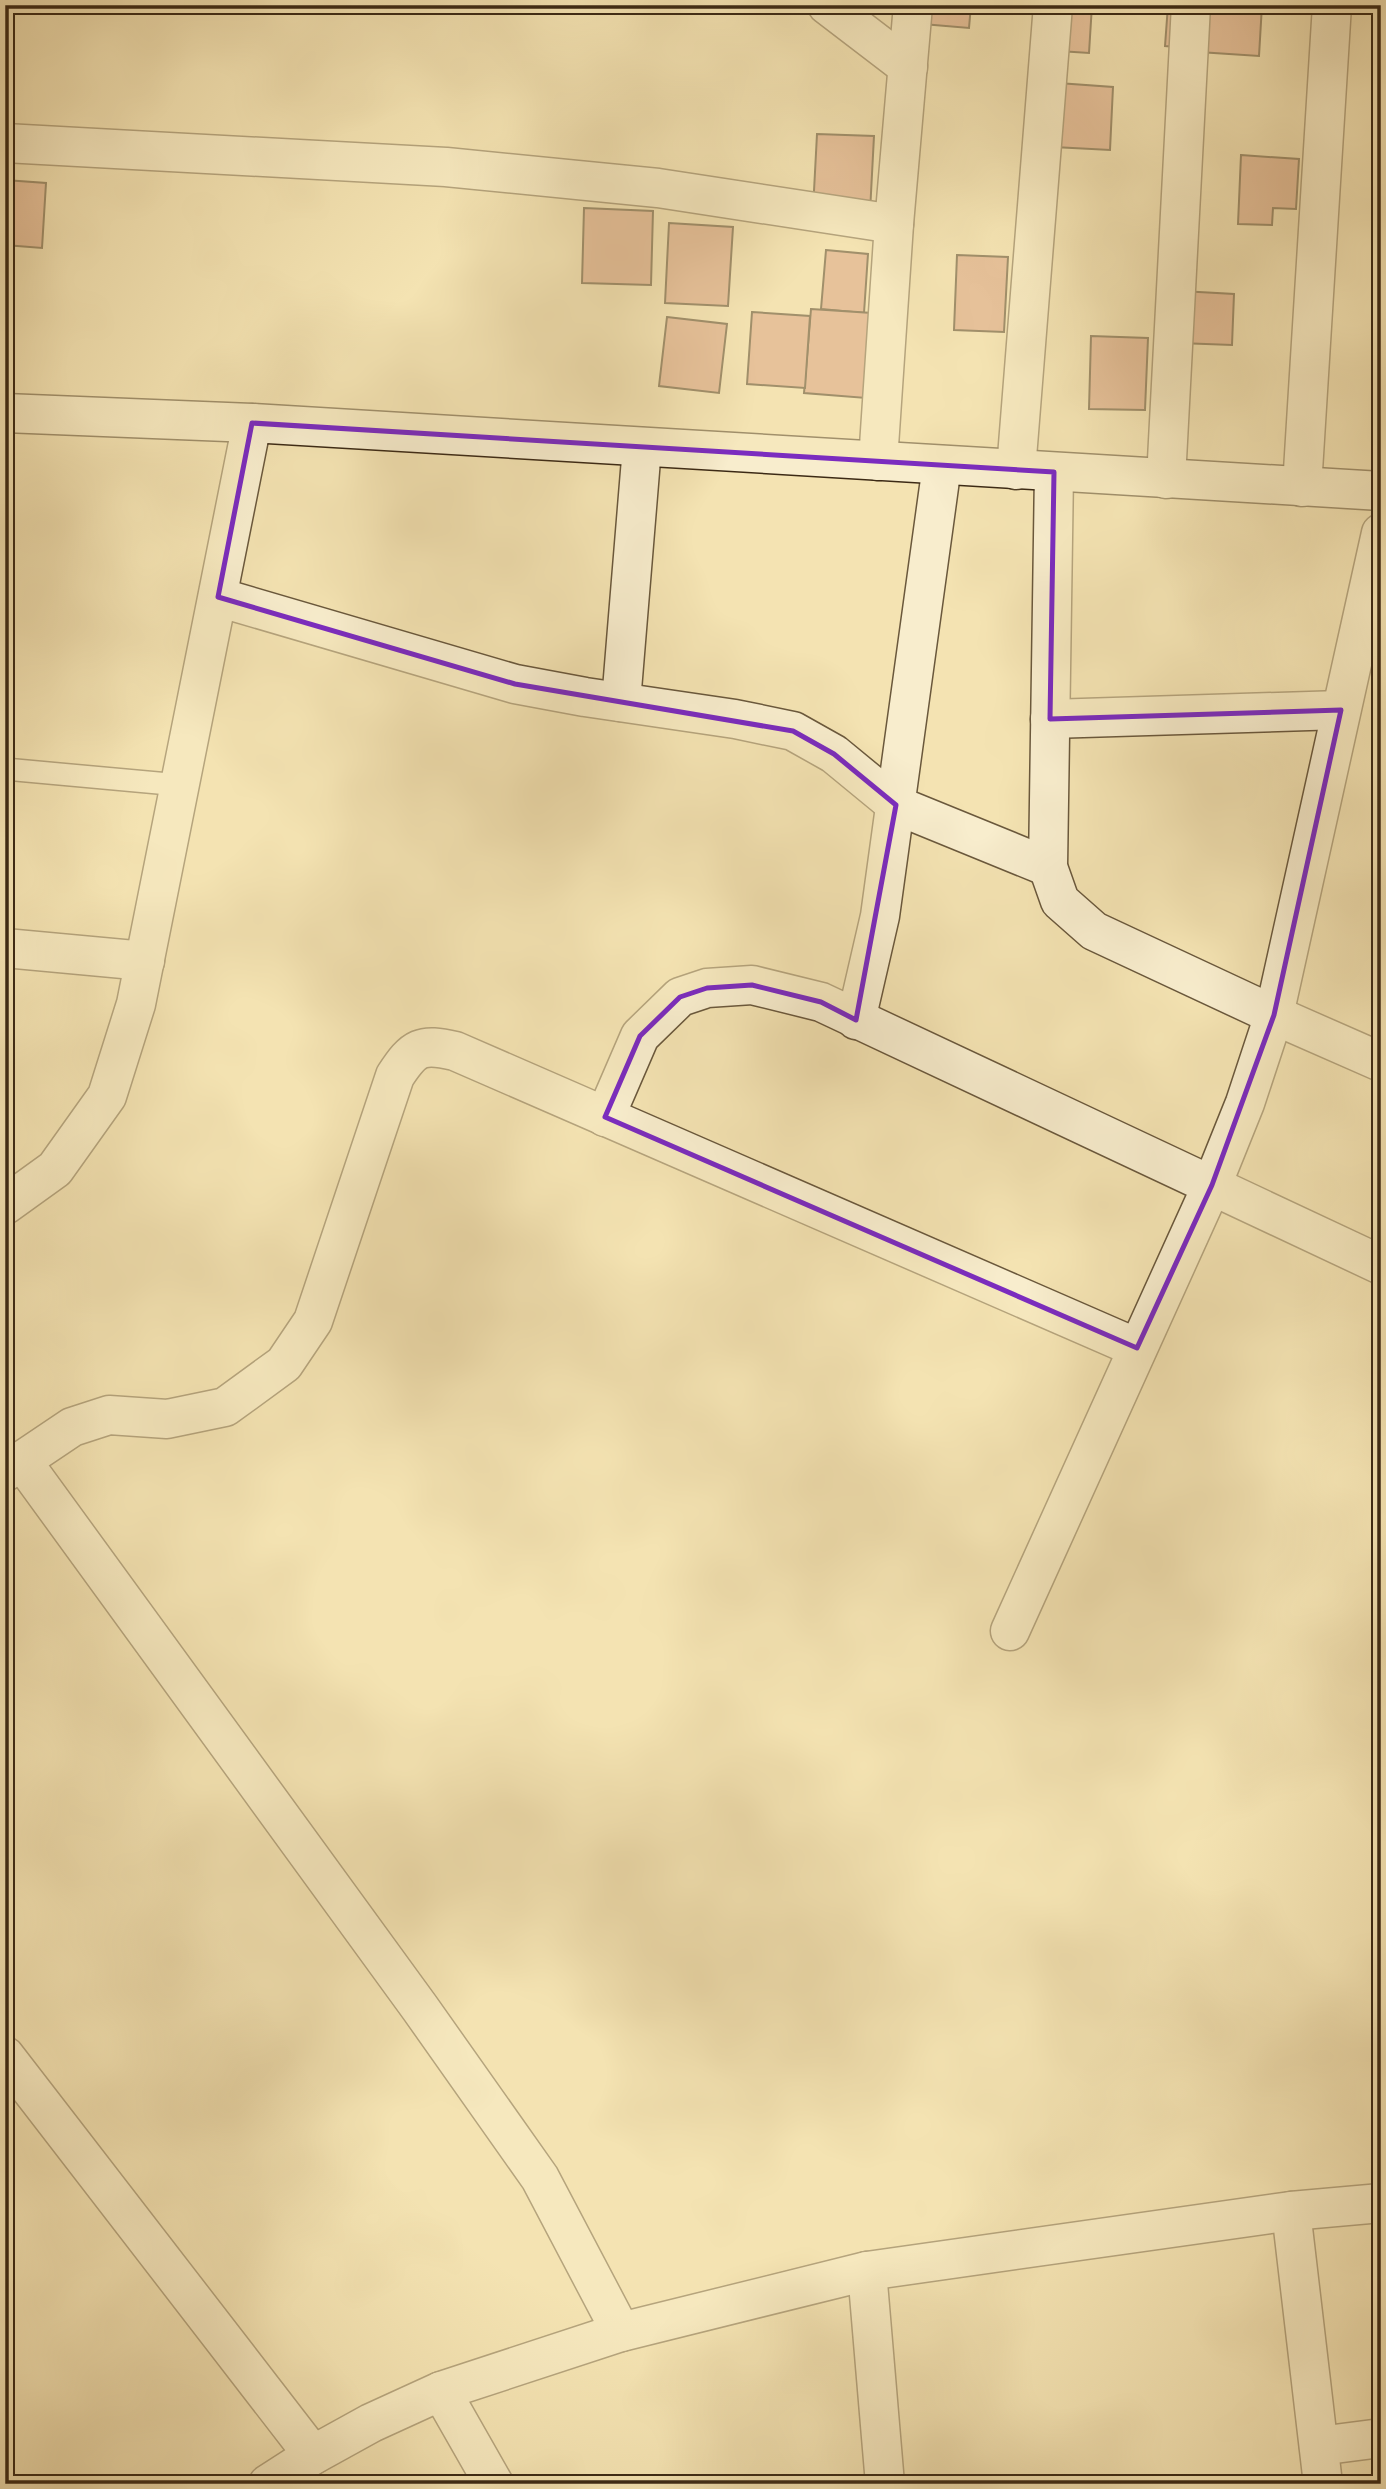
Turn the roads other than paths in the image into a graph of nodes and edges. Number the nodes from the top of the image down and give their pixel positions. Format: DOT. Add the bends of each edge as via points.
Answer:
graph roads {
  1 [pos="827,5"];
  2 [pos="913,5"];
  3 [pos="1053,5"];
  4 [pos="1191,5"];
  5 [pos="1332,5"];
  6 [pos="908,67"];
  7 [pos="5,143"];
  8 [pos="894,224"];
  9 [pos="5,413"];
  10 [pos="252,423"];
  11 [pos="642,447"];
  12 [pos="878,461"];
  13 [pos="942,465"];
  14 [pos="1016,470"];
  15 [pos="1054,472"];
  16 [pos="1166,479"];
  17 [pos="1302,486"];
  18 [pos="1381,491"];
  19 [pos="1381,533"];
  20 [pos="218,597"];
  21 [pos="621,702"];
  22 [pos="1341,710"];
  23 [pos="1050,719"];
  24 [pos="5,769"];
  25 [pos="180,785"];
  26 [pos="896,806"];
  27 [pos="1048,867"];
  28 [pos="5,948"];
  29 [pos="145,961"];
  30 [pos="1273,1015"];
  31 [pos="856,1020"];
  32 [pos="1381,1062"];
  33 [pos="605,1117"];
  34 [pos="1212,1185"];
  35 [pos="5,1205"];
  36 [pos="1381,1265"];
  37 [pos="1137,1348"];
  38 [pos="13,1466"];
  39 [pos="1010,1630"];
  40 [pos="5,2056"];
  41 [pos="1381,2203"];
  42 [pos="1292,2211"];
  43 [pos="867,2272"];
  44 [pos="621,2332"];
  45 [pos="441,2391"];
  46 [pos="1381,2438"];
  47 [pos="1318,2446"];
  48 [pos="313,2455"];
  49 [pos="268,2484"];
  50 [pos="494,2484"];
  51 [pos="885,2484"];
  52 [pos="1323,2484"];
  1 -- 6 [label="street"];
  2 -- 6 [label="street"];
  3 -- 14 [label="street"];
  4 -- 16 [label="street"];
  5 -- 17 [label="street"];
  6 -- 8 [label="street"];
  7 -- 8 [label="street" via="446,167 658,188"];
  8 -- 12 [label="street"];
  9 -- 10 [label="street"];
  10 -- 11 [label="street"];
  10 -- 20 [label="street"];
  11 -- 12 [label="street"];
  11 -- 21 [label="street"];
  12 -- 13 [label="street"];
  13 -- 14 [label="street"];
  13 -- 26 [label="street"];
  14 -- 15 [label="street"];
  15 -- 16 [label="street"];
  15 -- 23 [label="street"];
  16 -- 17 [label="street"];
  17 -- 18 [label="street"];
  19 -- 22 [label="street"];
  20 -- 21 [label="street" via="515,684"];
  20 -- 25 [label="street"];
  21 -- 26 [label="street" via="793,731 834,754"];
  22 -- 23 [label="street"];
  22 -- 30 [label="street"];
  23 -- 27 [label="street"];
  24 -- 25 [label="lane"];
  25 -- 29 [label="street"];
  26 -- 27 [label="street"];
  26 -- 31 [label="street" via="880,916"];
  27 -- 30 [label="street" via="1060,901 1094,932"];
  28 -- 29 [label="street"];
  29 -- 35 [label="street" via="107,1096 55,1168"];
  30 -- 32 [label="street"];
  30 -- 34 [label="street"];
  31 -- 33 [label="street" via="821,1002 752,985 707,988 680,997 640,1036"];
  31 -- 34 [label="street"];
  33 -- 37 [label="street"];
  33 -- 38 [label="street" via="455,1051 430,1045 408,1056 395,1076 313,1321 284,1364 225,1407 167,1419 109,1415 72,1427"];
  34 -- 36 [label="street"];
  34 -- 37 [label="street"];
  37 -- 39 [label="street"];
  38 -- 44 [label="street" via="420,2008 540,2178"];
  40 -- 48 [label="street"];
  41 -- 42 [label="street"];
  42 -- 43 [label="street"];
  42 -- 47 [label="street"];
  43 -- 44 [label="street"];
  43 -- 51 [label="street"];
  44 -- 45 [label="street"];
  45 -- 48 [label="street"];
  45 -- 50 [label="street"];
  46 -- 47 [label="street"];
  47 -- 52 [label="street"];
  48 -- 49 [label="street"];
}
